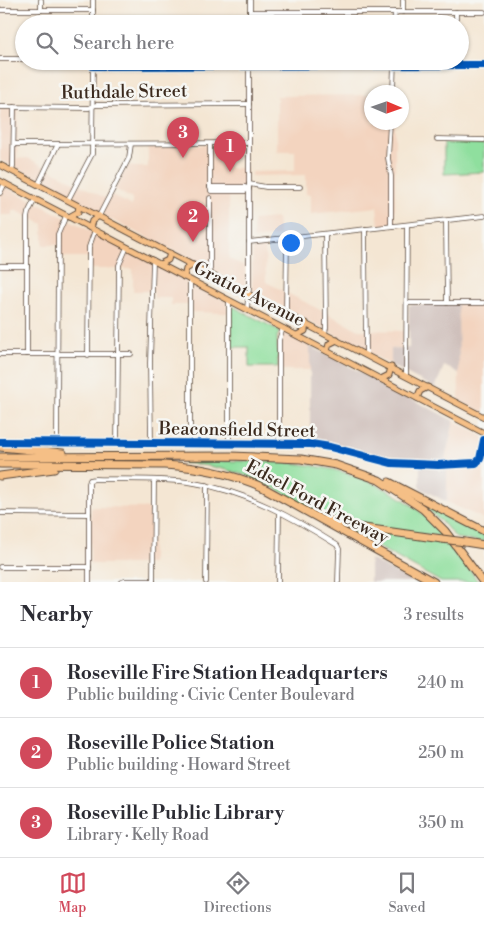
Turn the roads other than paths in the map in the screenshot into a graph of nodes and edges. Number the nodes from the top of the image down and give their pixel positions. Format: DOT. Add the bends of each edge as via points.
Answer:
graph roads {
  1 [pos="41,0"];
  2 [pos="93,0"];
  3 [pos="250,0"];
  4 [pos="403,0"];
  5 [pos="0,10"];
  6 [pos="41,10"];
  7 [pos="93,10"];
  8 [pos="250,12"];
  9 [pos="394,12"];
  10 [pos="403,12"];
  11 [pos="456,12"];
  12 [pos="484,12"];
  13 [pos="93,15"];
  14 [pos="0,59"];
  15 [pos="15,59"];
  16 [pos="469,65"];
  17 [pos="484,65"];
  18 [pos="93,70"];
  19 [pos="249,70"];
  20 [pos="394,70"];
  21 [pos="393,85"];
  22 [pos="249,104"];
  23 [pos="92,106"];
  24 [pos="0,107"];
  25 [pos="14,108"];
  26 [pos="390,130"];
  27 [pos="437,139"];
  28 [pos="484,140"];
  29 [pos="248,143"];
  30 [pos="14,144"];
  31 [pos="58,144"];
  32 [pos="92,144"];
  33 [pos="131,144"];
  34 [pos="210,144"];
  35 [pos="1,166"];
  36 [pos="12,171"];
  37 [pos="3,182"];
  38 [pos="249,184"];
  39 [pos="38,185"];
  40 [pos="300,187"];
  41 [pos="249,189"];
  42 [pos="0,193"];
  43 [pos="210,198"];
  44 [pos="35,199"];
  45 [pos="68,200"];
  46 [pos="79,206"];
  47 [pos="68,216"];
  48 [pos="99,216"];
  49 [pos="484,216"];
  50 [pos="446,220"];
  51 [pos="406,225"];
  52 [pos="391,226"];
  53 [pos="93,229"];
  54 [pos="365,229"];
  55 [pos="325,234"];
  56 [pos="287,238"];
  57 [pos="249,242"];
  58 [pos="127,247"];
  59 [pos="170,253"];
  60 [pos="153,260"];
  61 [pos="160,264"];
  62 [pos="193,265"];
  63 [pos="0,266"];
  64 [pos="27,266"];
  65 [pos="208,274"];
  66 [pos="187,278"];
  67 [pos="248,293"];
  68 [pos="229,300"];
  69 [pos="484,302"];
  70 [pos="407,303"];
  71 [pos="447,303"];
  72 [pos="247,310"];
  73 [pos="286,313"];
  74 [pos="306,323"];
  75 [pos="283,328"];
  76 [pos="325,333"];
  77 [pos="297,335"];
  78 [pos="338,340"];
  79 [pos="327,350"];
  80 [pos="0,354"];
  81 [pos="26,354"];
  82 [pos="57,354"];
  83 [pos="88,354"];
  84 [pos="131,354"];
  85 [pos="366,354"];
  86 [pos="118,355"];
  87 [pos="391,368"];
  88 [pos="406,376"];
  89 [pos="381,379"];
  90 [pos="428,387"];
  91 [pos="417,398"];
  92 [pos="484,417"];
  93 [pos="483,432"];
  94 [pos="484,440"];
  95 [pos="0,442"];
  96 [pos="57,443"];
  97 [pos="117,444"];
  98 [pos="151,444"];
  99 [pos="190,444"];
  100 [pos="229,444"];
  101 [pos="279,444"];
  102 [pos="0,447"];
  103 [pos="0,457"];
  104 [pos="143,458"];
  105 [pos="301,459"];
  106 [pos="0,464"];
  107 [pos="90,465"];
  108 [pos="0,476"];
  109 [pos="154,480"];
  110 [pos="207,485"];
  111 [pos="0,513"];
  112 [pos="279,513"];
  113 [pos="89,514"];
  114 [pos="316,517"];
  115 [pos="484,531"];
  116 [pos="484,545"];
  117 [pos="0,567"];
  118 [pos="89,567"];
  119 [pos="153,581"];
  120 [pos="89,582"];
  121 [pos="122,582"];
  122 [pos="206,582"];
  123 [pos="278,582"];
  124 [pos="338,582"];
  125 [pos="434,582"];
  126 [pos="483,582"];
  1 -- 6 [label="street"];
  2 -- 7 [label="street"];
  3 -- 8 [label="street"];
  4 -- 10 [label="street"];
  5 -- 6 [label="street"];
  6 -- 7 [label="street"];
  7 -- 13 [label="street"];
  8 -- 9 [label="street"];
  9 -- 10 [label="street"];
  10 -- 11 [label="street"];
  11 -- 12 [label="street"];
  14 -- 15 [label="street"];
  16 -- 17 [label="street"];
  18 -- 23 [label="street"];
  19 -- 22 [label="street"];
  20 -- 21 [label="street"];
  22 -- 23 [label="street, Ruthdale Street"];
  22 -- 29 [label="street"];
  23 -- 25 [label="street, Ruthdale Street"];
  23 -- 32 [label="street"];
  24 -- 25 [label="street, Ruthdale Street"];
  25 -- 30 [label="street"];
  26 -- 52 [label="street"];
  27 -- 28 [label="street"];
  29 -- 34 [label="street"];
  29 -- 38 [label="street"];
  30 -- 31 [label="street"];
  30 -- 36 [label="street"];
  31 -- 32 [label="street"];
  31 -- 39 [label="street"];
  32 -- 33 [label="street"];
  32 -- 45 [label="street" via="92,154"];
  33 -- 34 [label="street"];
  33 -- 48 [label="street" via="130,158"];
  34 -- 41 [label="street" via="210,187"];
  35 -- 36 [label="main road, Gratiot Avenue"];
  36 -- 39 [label="main road, Gratiot Avenue"];
  37 -- 42 [label="street"];
  37 -- 44 [label="main road, Gratiot Avenue"];
  38 -- 40 [label="street"];
  38 -- 41 [label="street"];
  39 -- 45 [label="main road, Gratiot Avenue"];
  41 -- 57 [label="street"];
  43 -- 65 [label="street"];
  44 -- 47 [label="main road, Gratiot Avenue"];
  44 -- 64 [label="street" via="28,214"];
  45 -- 46 [label="main road, Gratiot Avenue"];
  46 -- 47 [label="main road" via="78,212"];
  46 -- 48 [label="main road, Gratiot Avenue"];
  47 -- 53 [label="main road, Gratiot Avenue"];
  47 -- 82 [label="street" via="58,233"];
  48 -- 53 [label="main road" via="92,221"];
  48 -- 59 [label="main road, Gratiot Avenue"];
  49 -- 50 [label="street"];
  50 -- 51 [label="street"];
  50 -- 71 [label="street"];
  51 -- 52 [label="street"];
  51 -- 70 [label="street"];
  52 -- 54 [label="street"];
  53 -- 58 [label="main road, Gratiot Avenue"];
  53 -- 83 [label="street" via="89,247"];
  54 -- 55 [label="street"];
  54 -- 85 [label="street"];
  55 -- 56 [label="street"];
  55 -- 76 [label="street"];
  56 -- 57 [label="street"];
  56 -- 73 [label="street"];
  57 -- 67 [label="street"];
  58 -- 60 [label="main road, Gratiot Avenue"];
  58 -- 86 [label="street" via="118,265"];
  59 -- 61 [label="main road" via="168,260"];
  59 -- 62 [label="main road, Gratiot Avenue"];
  60 -- 61 [label="main road, Gratiot Avenue"];
  60 -- 98 [label="street"];
  61 -- 66 [label="main road, Gratiot Avenue"];
  62 -- 65 [label="main road, Gratiot Avenue"];
  62 -- 66 [label="main road" via="186,269"];
  63 -- 64 [label="street"];
  64 -- 81 [label="street"];
  65 -- 67 [label="main road, Gratiot Avenue"];
  66 -- 68 [label="main road, Gratiot Avenue"];
  66 -- 99 [label="street"];
  67 -- 72 [label="street"];
  67 -- 73 [label="main road, Gratiot Avenue"];
  68 -- 72 [label="main road, Gratiot Avenue"];
  68 -- 100 [label="street"];
  69 -- 71 [label="street"];
  70 -- 71 [label="street"];
  70 -- 88 [label="street"];
  72 -- 75 [label="main road, Gratiot Avenue"];
  73 -- 74 [label="main road, Gratiot Avenue"];
  74 -- 76 [label="main road, Gratiot Avenue"];
  74 -- 77 [label="main road" via="305,331"];
  75 -- 77 [label="main road, Gratiot Avenue"];
  75 -- 101 [label="street" via="279,340"];
  76 -- 78 [label="main road, Gratiot Avenue"];
  77 -- 79 [label="main road, Gratiot Avenue"];
  78 -- 79 [label="main road" via="329,344"];
  78 -- 85 [label="main road, Gratiot Avenue"];
  79 -- 89 [label="main road, Gratiot Avenue"];
  80 -- 81 [label="street"];
  81 -- 82 [label="street"];
  82 -- 83 [label="street"];
  82 -- 96 [label="street"];
  83 -- 86 [label="street"];
  84 -- 86 [label="street"];
  85 -- 87 [label="main road, Gratiot Avenue"];
  86 -- 97 [label="street"];
  87 -- 88 [label="main road, Gratiot Avenue"];
  87 -- 89 [label="main road" via="389,375"];
  88 -- 90 [label="main road, Gratiot Avenue"];
  89 -- 91 [label="main road, Gratiot Avenue"];
  90 -- 91 [label="main road" via="420,391"];
  90 -- 92 [label="main road, Gratiot Avenue"];
  91 -- 93 [label="main road, Gratiot Avenue"];
  94 -- 101 [label="street, Beaconsfield Street" via="480,459 472,464 391,463 325,446"];
  95 -- 96 [label="street, Beaconsfield Street"];
  96 -- 97 [label="street, Beaconsfield Street"];
  97 -- 98 [label="street, Beaconsfield Street"];
  98 -- 99 [label="street, Beaconsfield Street"];
  99 -- 100 [label="street, Beaconsfield Street"];
  100 -- 101 [label="street, Beaconsfield Street"];
  102 -- 104 [label="highway"];
  103 -- 104 [label="highway, Edsel Ford Freeway"];
  104 -- 105 [label="highway, Edsel Ford Freeway" via="231,456"];
  105 -- 115 [label="highway" via="332,461 372,474"];
  105 -- 126 [label="highway, Edsel Ford Freeway" via="364,474 410,499 445,530"];
  106 -- 107 [label="highway, Edsel Ford Freeway"];
  107 -- 108 [label="highway"];
  107 -- 114 [label="highway, Edsel Ford Freeway" via="164,464 224,473 262,487"];
  109 -- 110 [label="street"];
  109 -- 113 [label="street" via="90,480"];
  109 -- 119 [label="street"];
  110 -- 112 [label="street" via="244,496"];
  110 -- 122 [label="street"];
  111 -- 113 [label="street"];
  112 -- 123 [label="street"];
  112 -- 124 [label="street" via="338,546"];
  113 -- 118 [label="street"];
  114 -- 116 [label="highway, bridge" via="352,526"];
  114 -- 125 [label="highway, Edsel Ford Freeway"];
  117 -- 118 [label="street"];
  118 -- 120 [label="street"];
  119 -- 121 [label="street"];
}
